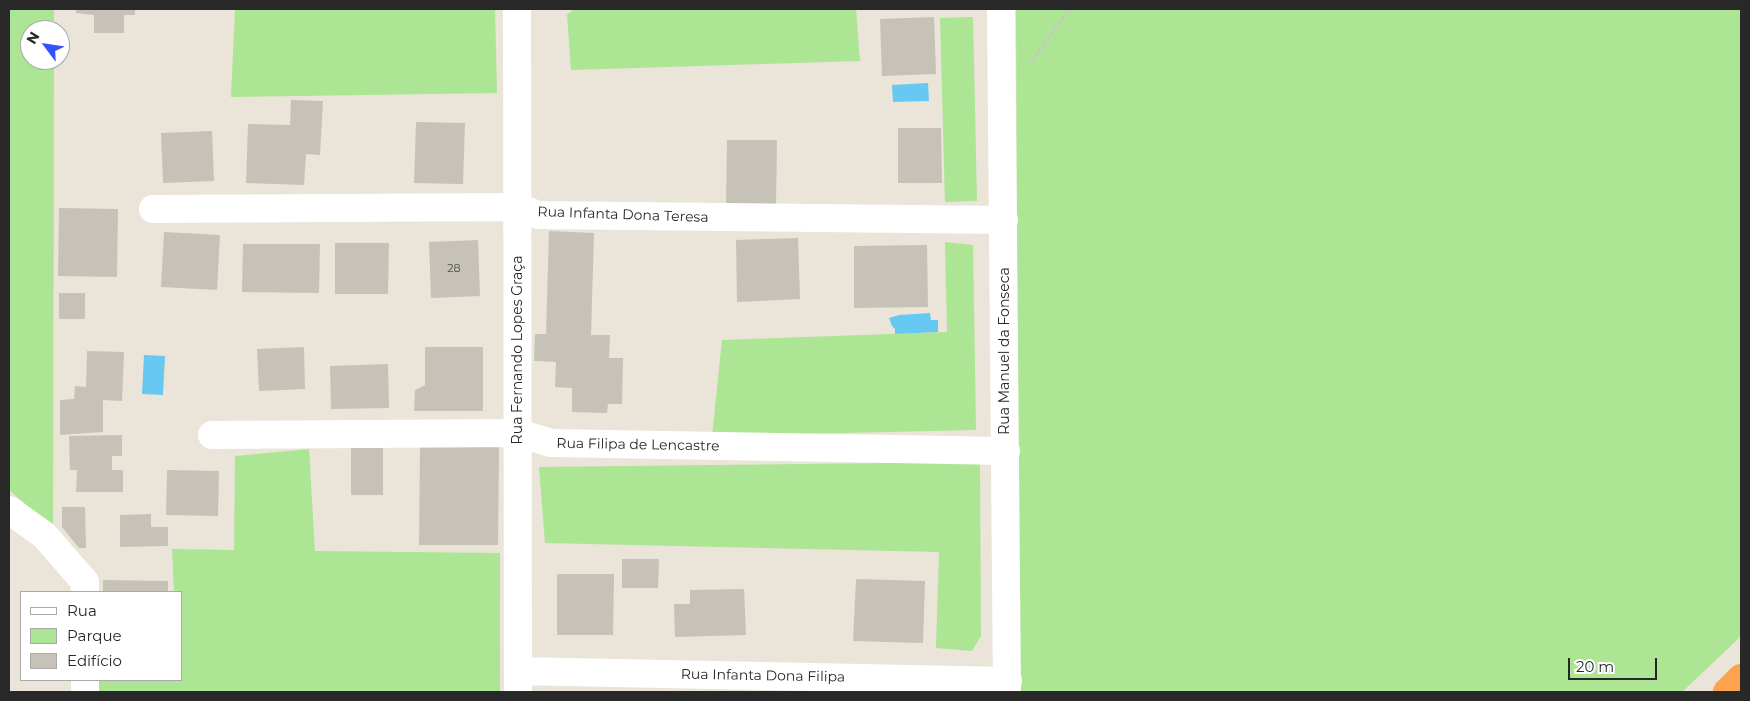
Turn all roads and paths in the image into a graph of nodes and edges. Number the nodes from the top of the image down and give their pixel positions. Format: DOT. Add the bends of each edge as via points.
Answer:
graph roads {
  1 [pos="517,9"];
  2 [pos="1001,9"];
  3 [pos="1070,9"];
  4 [pos="1031,62"];
  5 [pos="518,207"];
  6 [pos="153,209"];
  7 [pos="1004,220"];
  8 [pos="518,433"];
  9 [pos="212,435"];
  10 [pos="1006,451"];
  11 [pos="9,510"];
  12 [pos="85,591"];
  13 [pos="1741,678"];
  14 [pos="518,681"];
  15 [pos="1008,687"];
  16 [pos="1727,692"];
  1 -- 5 [label="street, Rua Fernando Lopes Graça"];
  2 -- 7 [label="street, Rua Manuel da Fonseca"];
  3 -- 4 [label="path"];
  5 -- 6 [label="street, Rua Infanta Dona Teresa"];
  5 -- 7 [label="street, Rua Infanta Dona Teresa" via="538,215"];
  5 -- 8 [label="street, Rua Fernando Lopes Graça"];
  7 -- 10 [label="street, Rua Manuel da Fonseca"];
  8 -- 9 [label="street, Rua Filipa de Lencastre"];
  8 -- 10 [label="street, Rua Filipa de Lencastre" via="550,443"];
  8 -- 14 [label="street, Rua Fernando Lopes Graça"];
  10 -- 15 [label="street, Rua Manuel da Fonseca"];
  11 -- 12 [label="street" via="44,535 85,582"];
  13 -- 16 [label="highway"];
  14 -- 15 [label="street, Rua Infanta Dona Filipa"];
}
